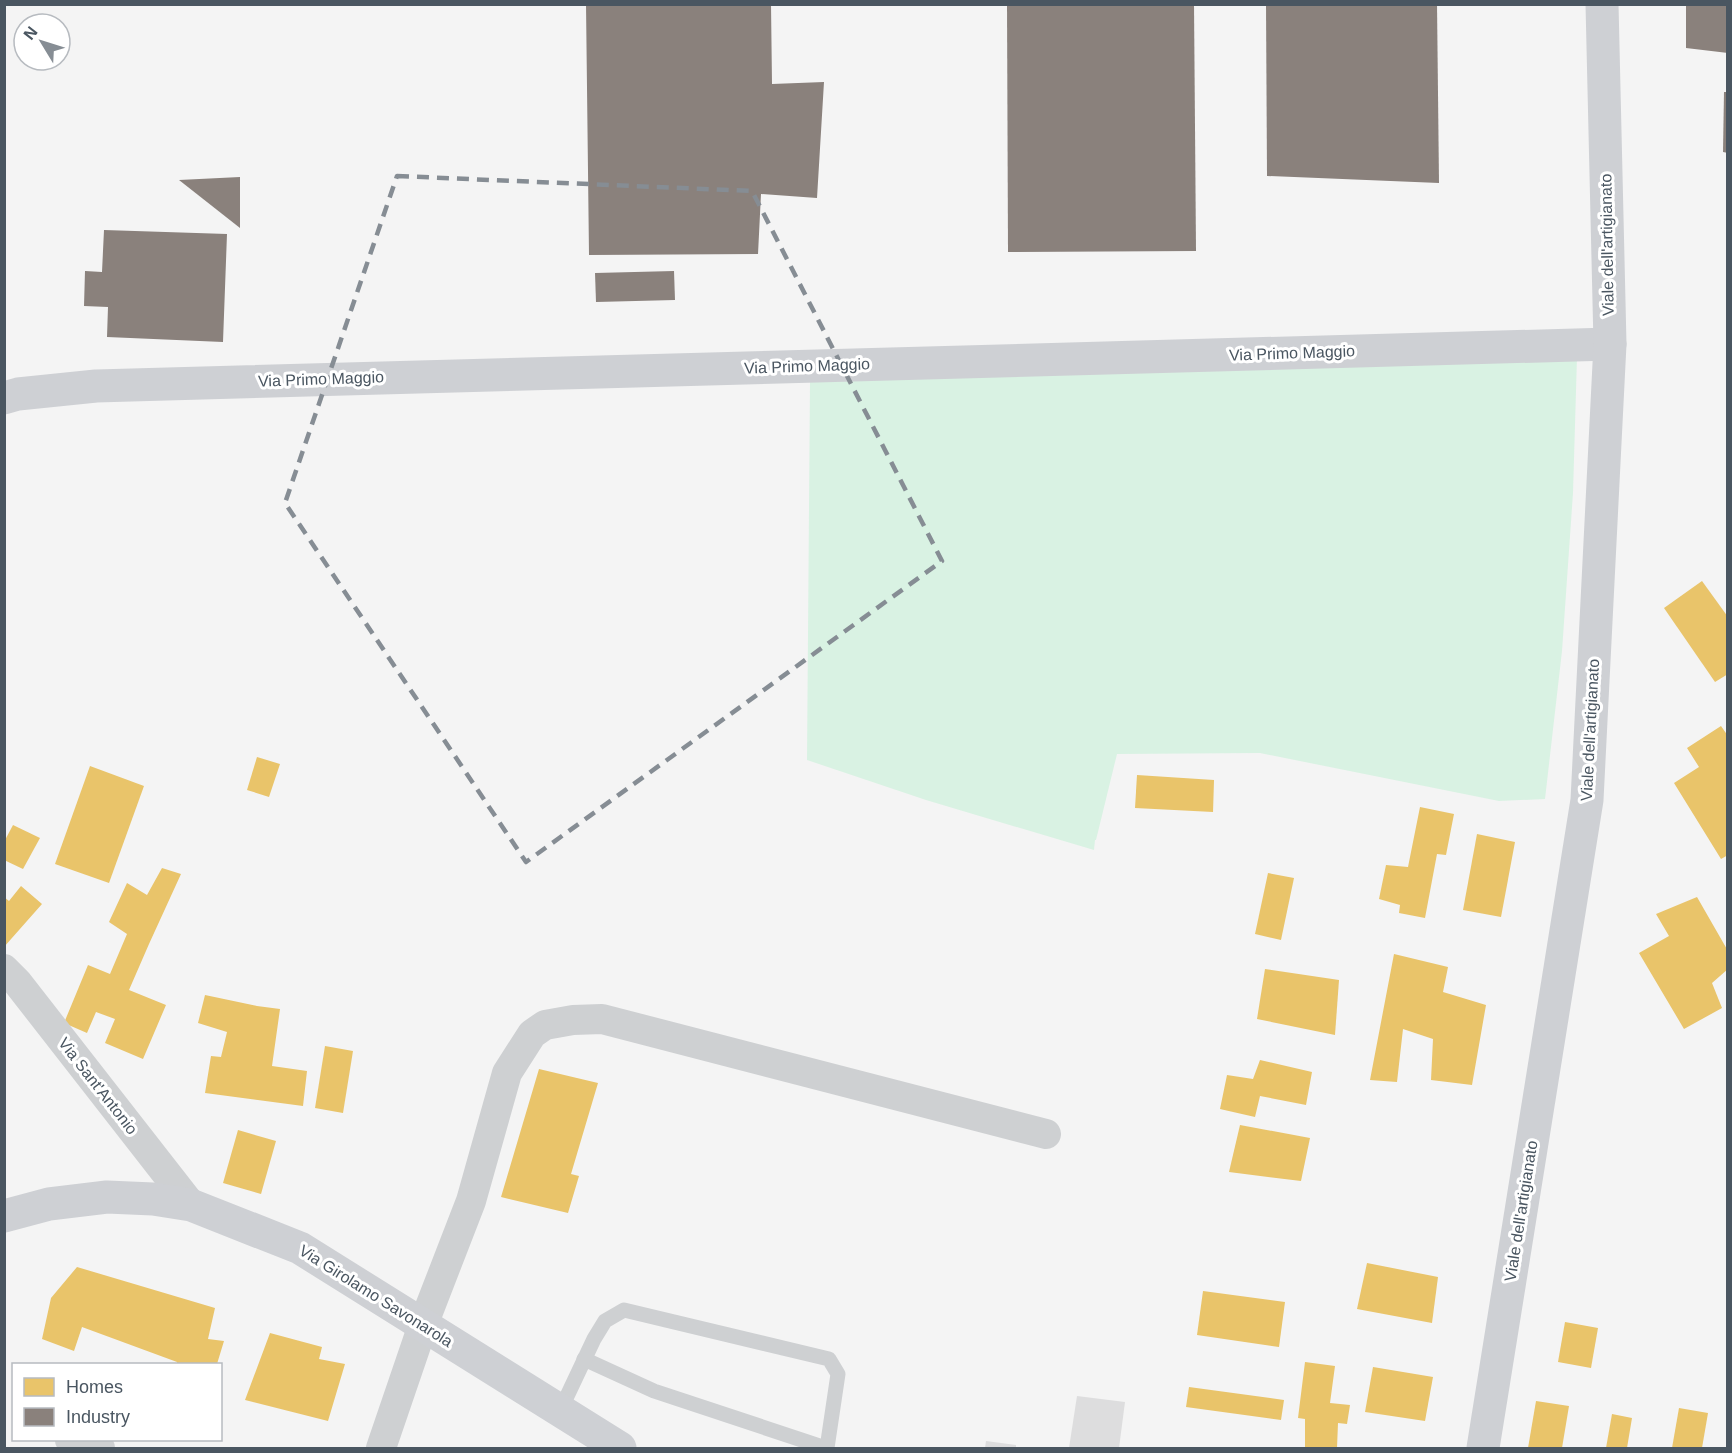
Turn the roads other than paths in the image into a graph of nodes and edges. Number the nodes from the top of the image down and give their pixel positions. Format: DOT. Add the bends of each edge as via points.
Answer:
graph roads {
  1 [pos="1602,4"];
  2 [pos="1610,344"];
  3 [pos="4,398"];
  4 [pos="4,969"];
  5 [pos="1046,1134"];
  6 [pos="191,1205"];
  7 [pos="4,1216"];
  8 [pos="423,1325"];
  9 [pos="584,1359"];
  10 [pos="560,1411"];
  11 [pos="73,1441"];
  12 [pos="100,1449"];
  13 [pos="381,1449"];
  14 [pos="620,1449"];
  15 [pos="826,1449"];
  16 [pos="1483,1449"];
  1 -- 2 [label="street, Viale dell'artigianato"];
  2 -- 3 [label="street, Via Primo Maggio" via="96,386"];
  2 -- 16 [label="street, Viale dell'artigianato" via="1587,800"];
  4 -- 6 [label="street, Via Sant'Antonio"];
  5 -- 8 [label="street" via="602,1019 545,1025 532,1034 507,1073 471,1201"];
  6 -- 7 [label="street, Via Girolamo Savonarola" via="107,1197 49,1204"];
  6 -- 8 [label="street, Via Girolamo Savonarola" via="300,1248"];
  8 -- 10 [label="street, Via Girolamo Savonarola"];
  8 -- 13 [label="street"];
  9 -- 10 [label="lane"];
  9 -- 15 [label="lane" via="654,1390"];
  9 -- 15 [label="lane" via="605,1321 624,1310 829,1359 838,1374"];
  10 -- 14 [label="street, Via Girolamo Savonarola"];
  11 -- 12 [label="street"];
}
